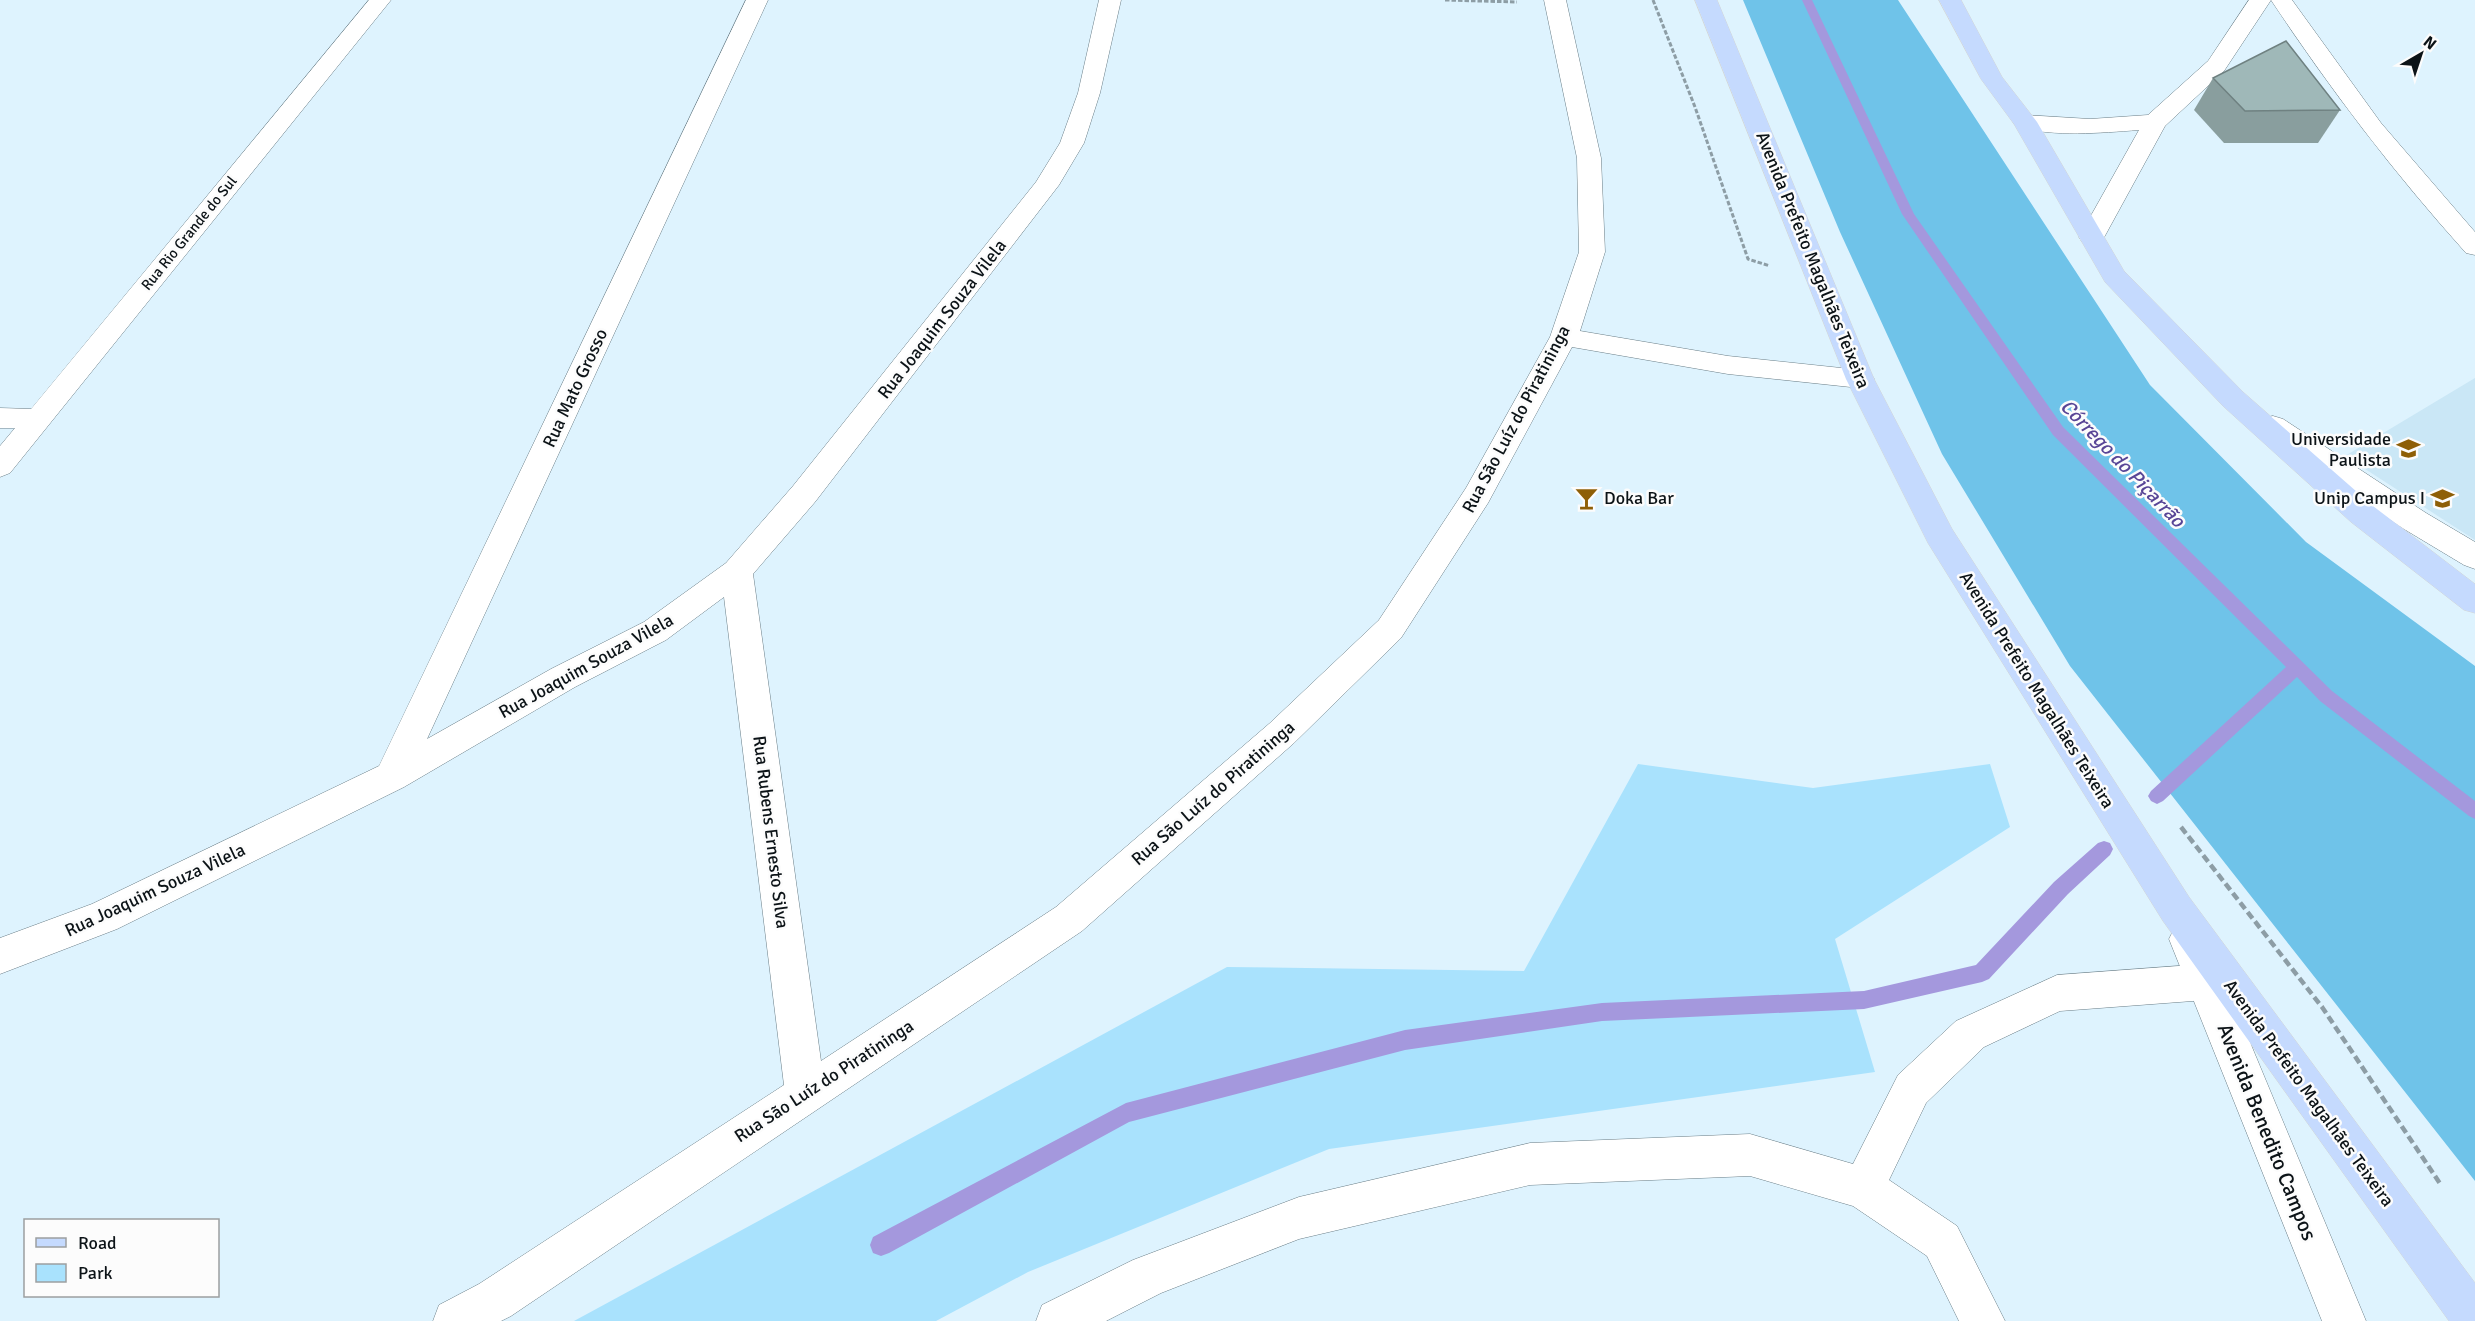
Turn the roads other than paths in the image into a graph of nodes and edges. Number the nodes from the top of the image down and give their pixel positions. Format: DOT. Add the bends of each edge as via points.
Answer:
graph roads {
  1 [pos="380,0"];
  2 [pos="757,0"];
  3 [pos="1110,0"];
  4 [pos="1706,0"];
  5 [pos="2260,0"];
  6 [pos="2282,0"];
  7 [pos="1556,1"];
  8 [pos="1942,6"];
  9 [pos="2247,60"];
  10 [pos="2216,66"];
  11 [pos="2025,122"];
  12 [pos="2155,122"];
  13 [pos="2092,237"];
  14 [pos="2475,247"];
  15 [pos="1564,337"];
  16 [pos="1860,379"];
  17 [pos="2233,399"];
  18 [pos="0,418"];
  19 [pos="38,419"];
  20 [pos="0,466"];
  21 [pos="2475,557"];
  22 [pos="737,571"];
  23 [pos="2475,602"];
  24 [pos="392,776"];
  25 [pos="2176,909"];
  26 [pos="0,956"];
  27 [pos="2206,982"];
  28 [pos="805,1094"];
  29 [pos="1863,1188"];
  30 [pos="497,1310"];
  31 [pos="2475,1320"];
  32 [pos="455,1321"];
  33 [pos="1058,1321"];
  34 [pos="1983,1321"];
  35 [pos="2344,1321"];
  1 -- 19 [label="street, Rua Rio Grande do Sul"];
  2 -- 24 [label="street, Rua Mato Grosso"];
  3 -- 22 [label="street, Rua Joaquim Souza Vilela" via="1089,93 1072,143 1047,185 804,494"];
  4 -- 16 [label="main road, Avenida Prefeito Magalhães Teixeira"];
  5 -- 10 [label="street"];
  6 -- 14 [label="street" via="2308,55"];
  7 -- 15 [label="street, Rua São Luíz do Piratininga" via="1589,158 1592,252"];
  8 -- 11 [label="main road" via="1976,46 1992,79"];
  9 -- 10 [label="street"];
  10 -- 12 [label="street"];
  11 -- 12 [label="street" via="2084,127"];
  11 -- 13 [label="main road"];
  12 -- 13 [label="street"];
  13 -- 17 [label="main road" via="2114,276"];
  15 -- 16 [label="street" via="1728,365"];
  15 -- 28 [label="street, Rua São Luíz do Piratininga" via="1477,495 1390,629 1282,733 1069,919"];
  16 -- 25 [label="main road, Avenida Prefeito Magalhães Teixeira" via="1940,535"];
  17 -- 21 [label="street"];
  17 -- 23 [label="main road" via="2362,514"];
  18 -- 19 [label="street"];
  19 -- 20 [label="street, Rua Rio Grande do Sul"];
  22 -- 24 [label="street, Rua Joaquim Souza Vilela" via="655,631 563,678"];
  22 -- 28 [label="street, Rua Rubens Ernesto Silva"];
  24 -- 26 [label="street, Rua Joaquim Souza Vilela" via="104,917"];
  25 -- 27 [label="street, Avenida Benedito Campos"];
  25 -- 31 [label="main road, Avenida Prefeito Magalhães Teixeira"];
  27 -- 29 [label="street" via="2057,993 1970,1034 1912,1089"];
  27 -- 35 [label="street, Avenida Benedito Campos"];
  28 -- 30 [label="street, Rua São Luíz do Piratininga"];
  29 -- 33 [label="street" via="1750,1155 1530,1164 1299,1218 1149,1276"];
  29 -- 34 [label="street" via="1942,1241"];
  30 -- 32 [label="street, Rua São Luíz do Piratininga"];
}
